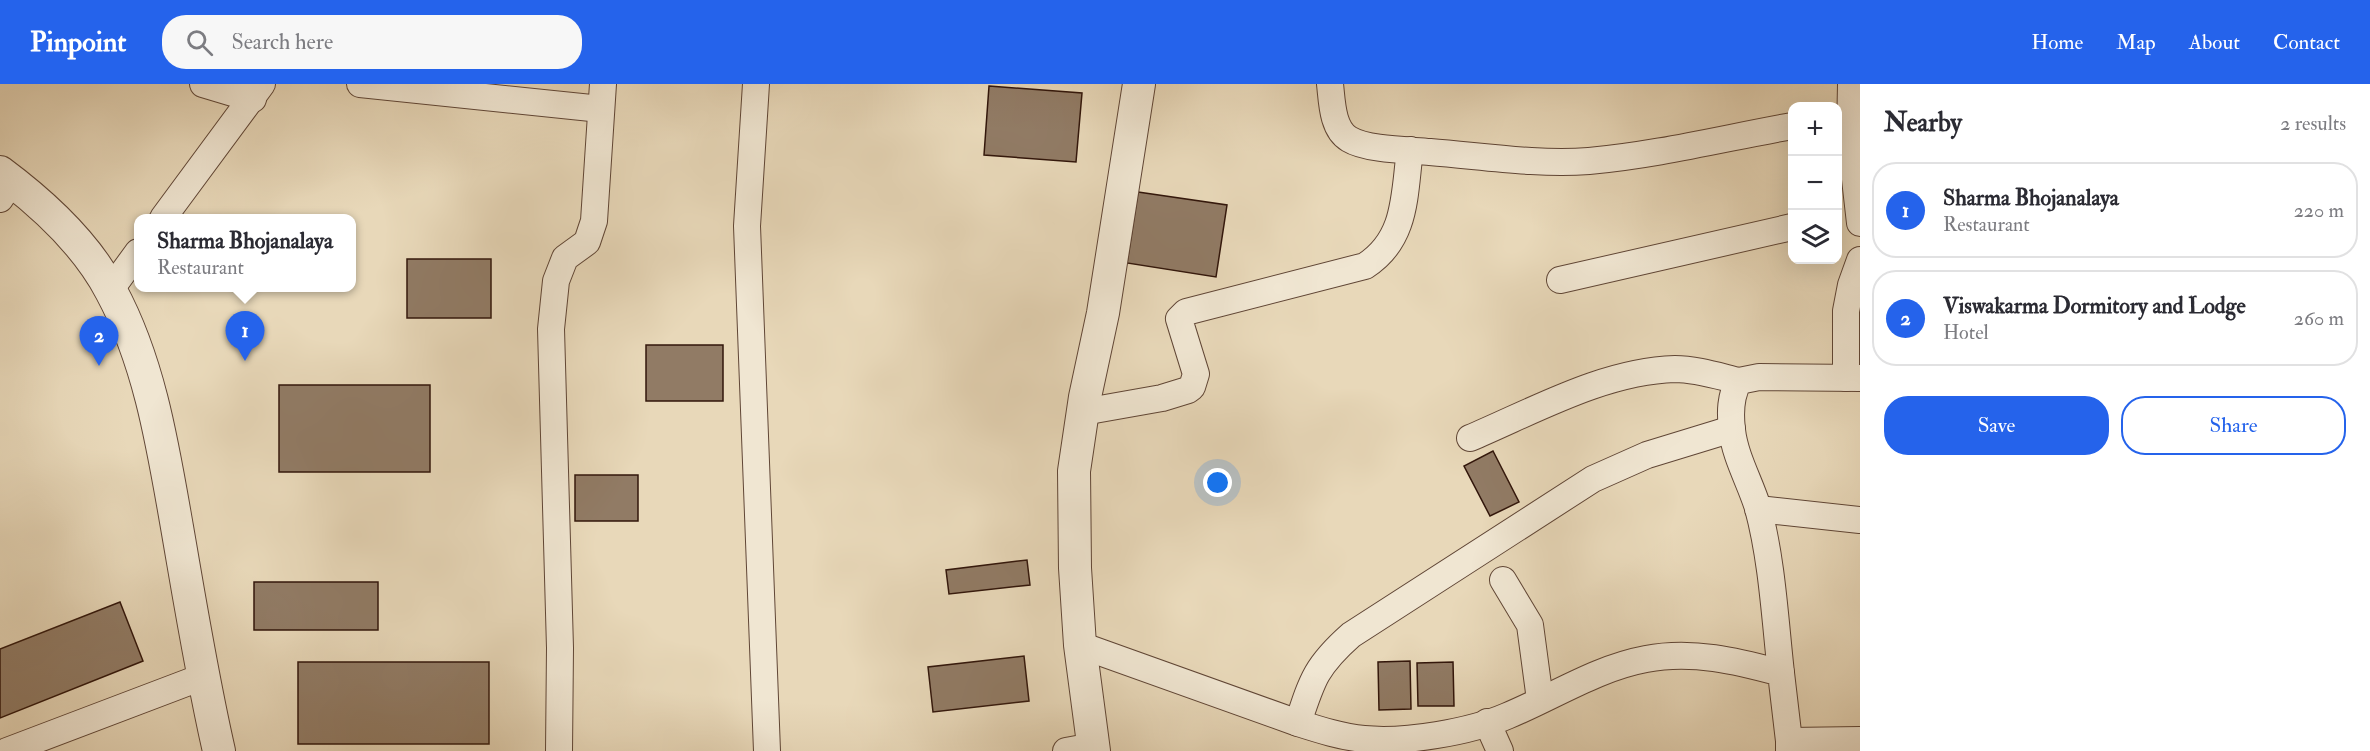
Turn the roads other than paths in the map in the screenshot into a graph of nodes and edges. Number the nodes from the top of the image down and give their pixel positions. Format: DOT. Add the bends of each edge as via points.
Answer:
graph roads {
  1 [pos="204,84"];
  2 [pos="360,84"];
  3 [pos="756,84"];
  4 [pos="1139,84"];
  5 [pos="1330,84"];
  6 [pos="1851,84"];
  7 [pos="258,92"];
  8 [pos="602,97"];
  9 [pos="1844,117"];
  10 [pos="1788,127"];
  11 [pos="1410,150"];
  12 [pos="4,184"];
  13 [pos="167,214"];
  14 [pos="1852,217"];
  15 [pos="1788,228"];
  16 [pos="134,257"];
  17 [pos="1860,260"];
  18 [pos="1560,279"];
  19 [pos="111,289"];
  20 [pos="1853,378"];
  21 [pos="1739,381"];
  22 [pos="1083,412"];
  23 [pos="1732,429"];
  24 [pos="1470,438"];
  25 [pos="1758,509"];
  26 [pos="1860,520"];
  27 [pos="1503,580"];
  28 [pos="1080,645"];
  29 [pos="1781,673"];
  30 [pos="202,677"];
  31 [pos="1540,700"];
  32 [pos="1487,722"];
  33 [pos="1298,723"];
  34 [pos="1860,740"];
  35 [pos="1365,745"];
  36 [pos="1789,746"];
  37 [pos="1084,749"];
  38 [pos="7,751"];
  39 [pos="219,751"];
  40 [pos="559,751"];
  41 [pos="767,751"];
  42 [pos="1500,751"];
  1 -- 7 [label="street"];
  2 -- 8 [label="street"];
  3 -- 41 [label="street" via="747,226"];
  4 -- 22 [label="street" via="1103,313"];
  5 -- 11 [label="street" via="1334,112 1348,138"];
  6 -- 9 [label="street"];
  7 -- 13 [label="street"];
  8 -- 40 [label="street" via="594,221 586,242 565,258 556,281 551,329"];
  9 -- 14 [label="street" via="1852,160"];
  10 -- 11 [label="street" via="1588,161 1523,160"];
  11 -- 22 [label="street" via="1400,220 1394,238 1380,256 1365,266 1186,312 1179,319 1196,374 1192,387 1162,398"];
  12 -- 19 [label="street" via="43,206 77,242"];
  15 -- 18 [label="street"];
  16 -- 19 [label="street"];
  17 -- 20 [label="street" via="1846,311"];
  19 -- 30 [label="street" via="143,366 165,455"];
  20 -- 21 [label="street" via="1759,377"];
  21 -- 23 [label="street" via="1732,399"];
  21 -- 24 [label="street" via="1677,369 1623,375"];
  22 -- 28 [label="street" via="1074,471"];
  23 -- 25 [label="street"];
  23 -- 33 [label="street" via="1647,455 1593,479 1351,636 1318,668"];
  25 -- 26 [label="street"];
  25 -- 29 [label="street"];
  27 -- 31 [label="street" via="1530,625"];
  28 -- 33 [label="street"];
  28 -- 37 [label="street"];
  29 -- 31 [label="street" via="1734,660 1648,658 1626,663"];
  29 -- 36 [label="street"];
  30 -- 38 [label="street"];
  30 -- 39 [label="street"];
  31 -- 32 [label="street"];
  32 -- 35 [label="street"];
  32 -- 42 [label="street"];
  33 -- 35 [label="street"];
  34 -- 36 [label="street"];
}
